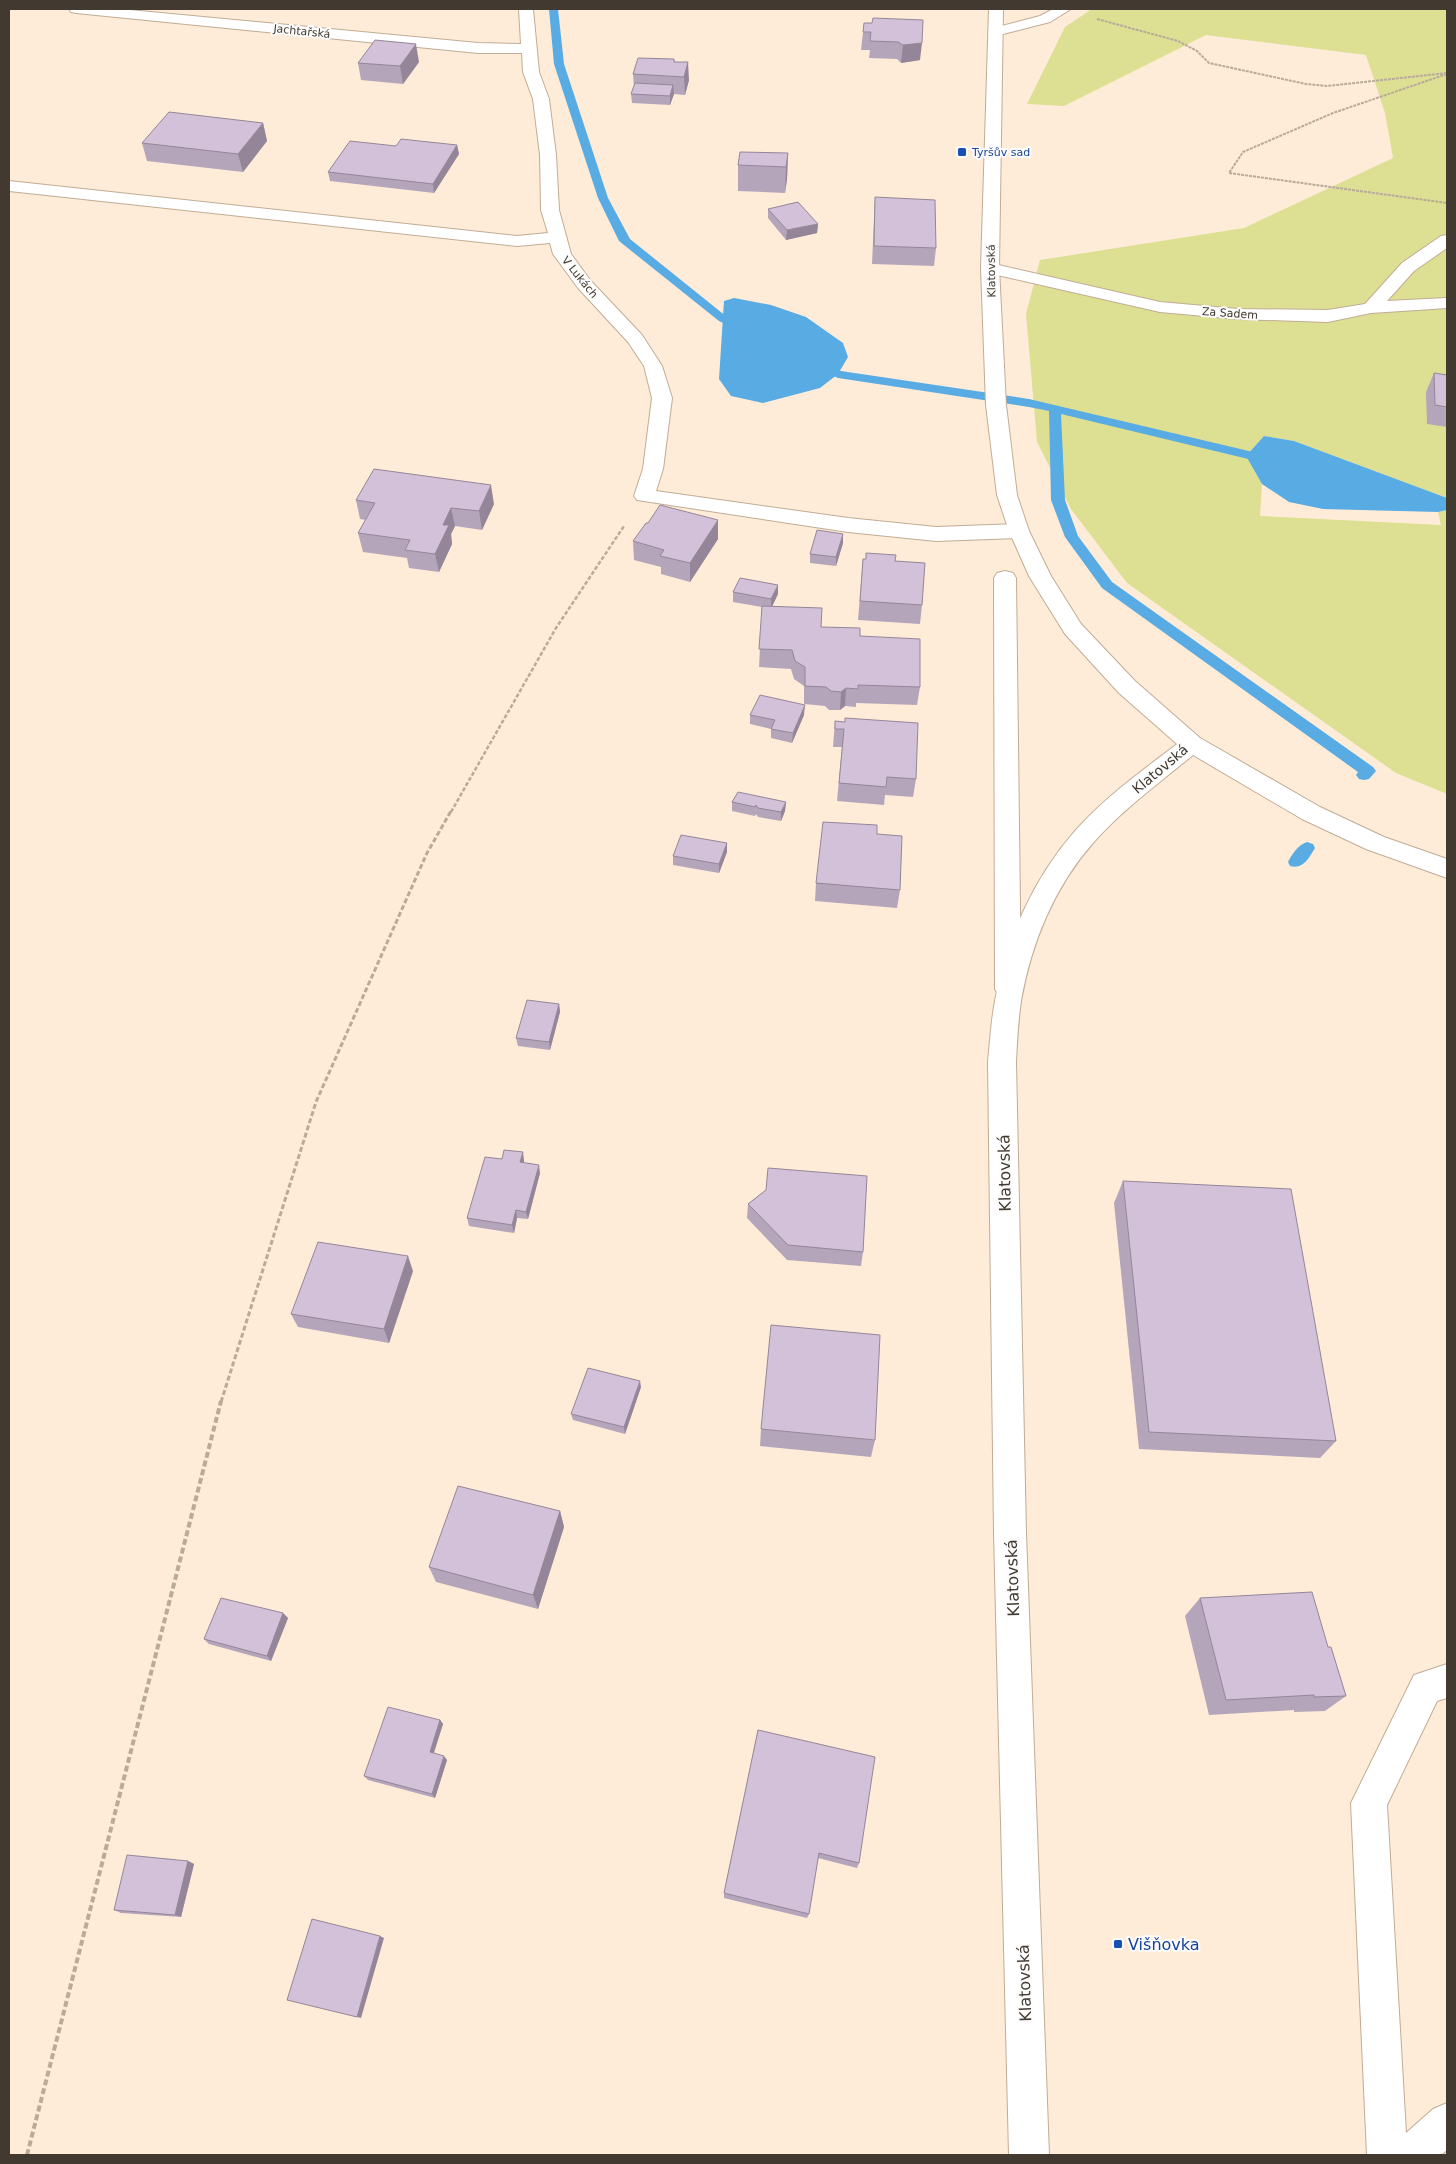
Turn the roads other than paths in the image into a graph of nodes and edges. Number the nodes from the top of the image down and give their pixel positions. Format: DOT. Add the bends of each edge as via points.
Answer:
graph roads {
  1 [pos="76,9"];
  2 [pos="526,9"];
  3 [pos="996,9"];
  4 [pos="1064,9"];
  5 [pos="996,32"];
  6 [pos="528,49"];
  7 [pos="9,186"];
  8 [pos="556,237"];
  9 [pos="1447,240"];
  10 [pos="990,268"];
  11 [pos="1447,302"];
  12 [pos="1372,308"];
  13 [pos="1019,531"];
  14 [pos="1005,578"];
  15 [pos="1192,744"];
  16 [pos="1447,869"];
  17 [pos="1008,1001"];
  18 [pos="1447,1681"];
  19 [pos="1447,2123"];
  20 [pos="1029,2155"];
  21 [pos="1388,2155"];
  22 [pos="1411,2155"];
  1 -- 6 [label="street, Jachtařská" via="478,48"];
  2 -- 6 [label="street, V Lukách"];
  3 -- 5 [label="street, Klatovská"];
  4 -- 5 [label="street" via="1045,20"];
  5 -- 10 [label="street, Klatovská"];
  6 -- 8 [label="street, V Lukách" via="531,72 541,99 548,155 549,201"];
  7 -- 8 [label="street" via="516,241"];
  8 -- 13 [label="street, V Lukách" via="562,254 584,284 635,339 653,366 662,398 653,468 644,496 936,534"];
  9 -- 12 [label="street" via="1408,267"];
  10 -- 12 [label="street, Za Sadem" via="1160,307 1296,316 1328,316"];
  10 -- 13 [label="street, Klatovská" via="996,405 1007,495"];
  11 -- 12 [label="street, Za Sadem"];
  13 -- 15 [label="street, Klatovská" via="1040,576 1074,629 1127,687"];
  14 -- 17 [label="street, Klatovská"];
  15 -- 16 [label="street" via="1311,813 1375,843"];
  15 -- 17 [label="street, Klatovská" via="1122,800 1084,837 1050,883 1027,931"];
  17 -- 20 [label="street, Klatovská" via="1002,1062 1010,1514"];
  18 -- 21 [label="street" via="1426,1687 1369,1803"];
  19 -- 22 [label="street"];
}
